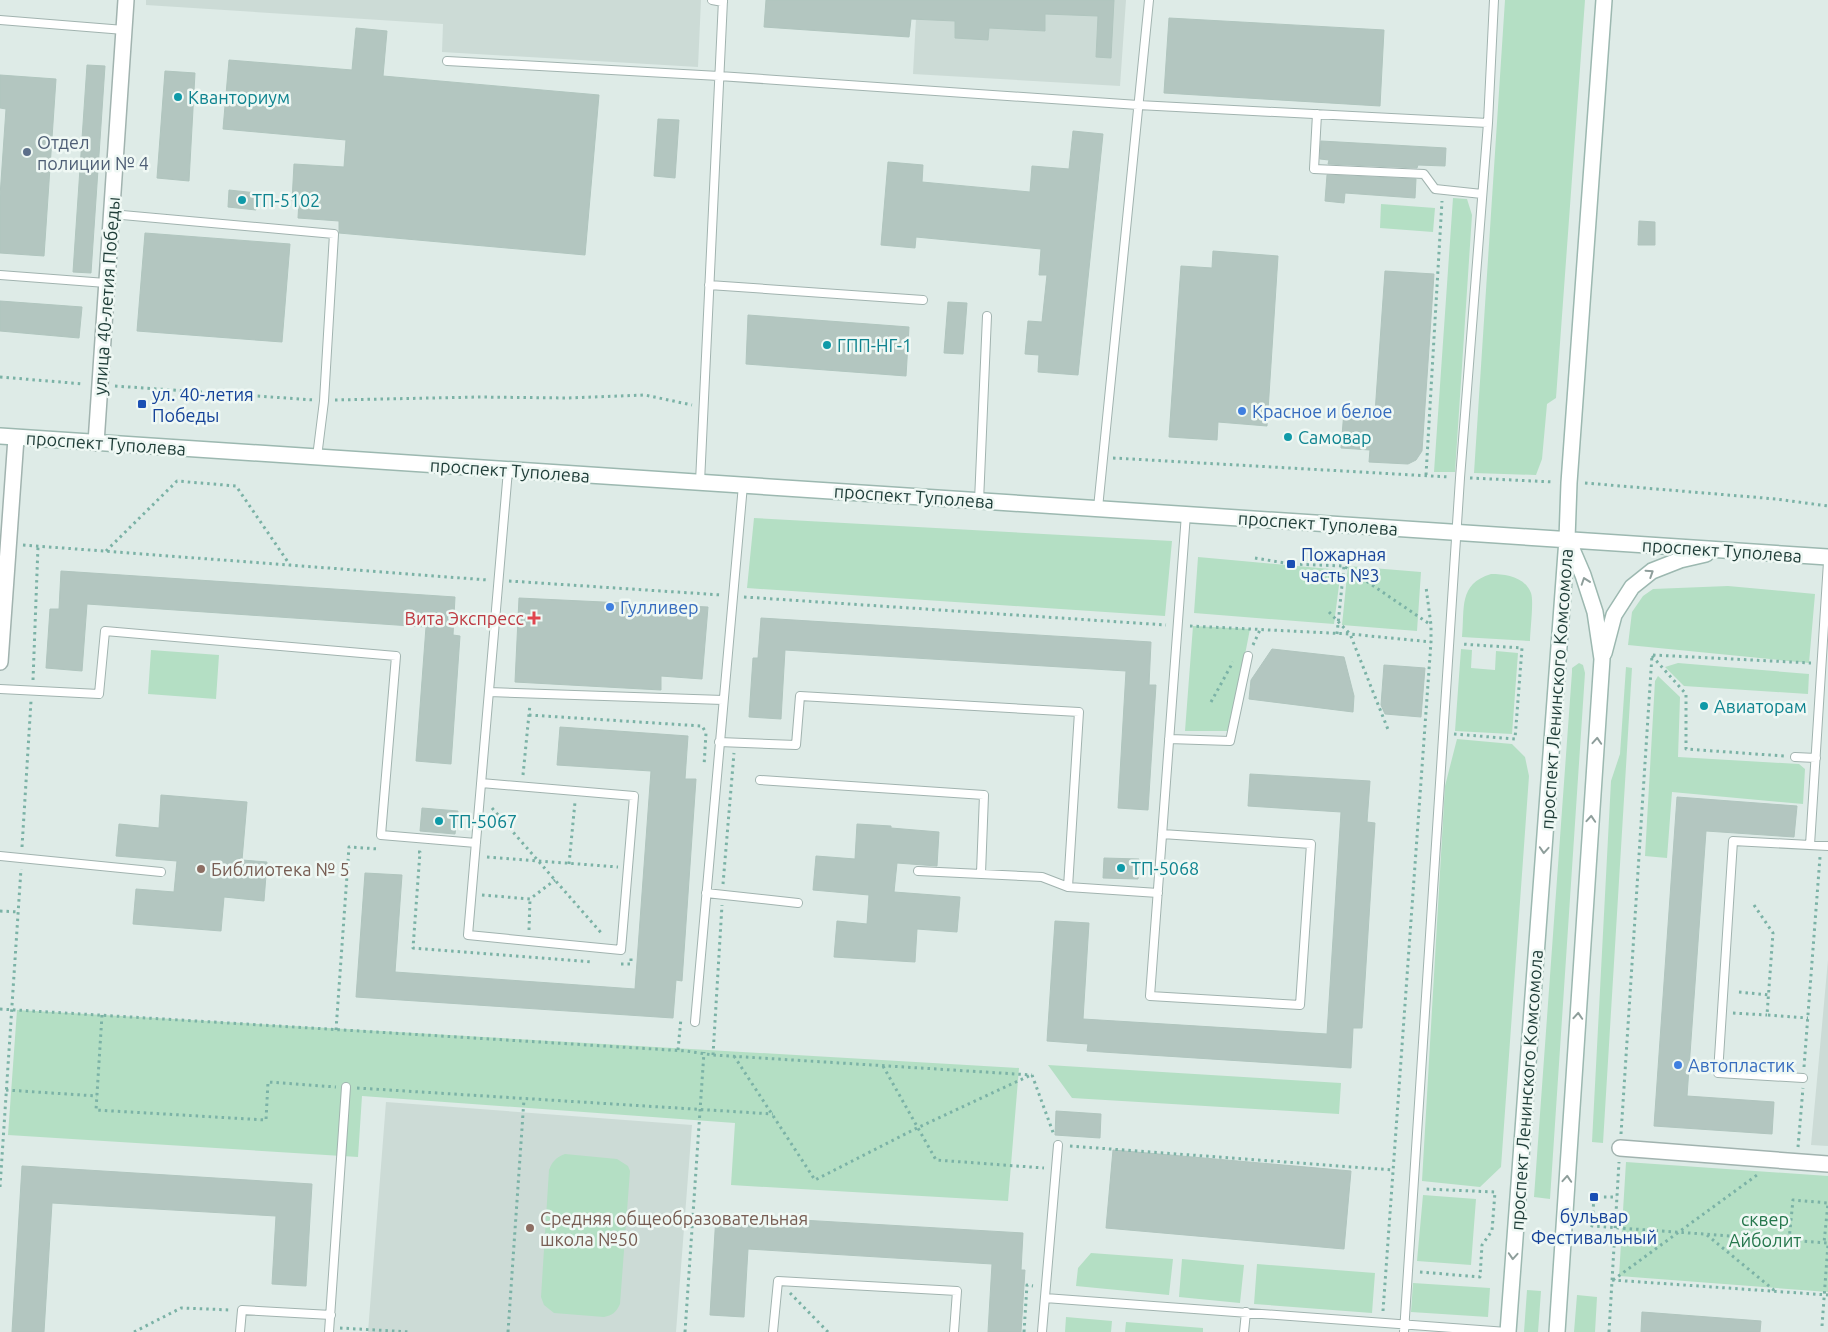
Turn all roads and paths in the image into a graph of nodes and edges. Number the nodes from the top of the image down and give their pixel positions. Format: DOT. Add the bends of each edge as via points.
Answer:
graph roads {
  1 [pos="126,0"];
  2 [pos="712,0"];
  3 [pos="1149,0"];
  4 [pos="1494,0"];
  5 [pos="1604,0"];
  6 [pos="723,1"];
  7 [pos="0,20"];
  8 [pos="124,30"];
  9 [pos="446,62"];
  10 [pos="720,76"];
  11 [pos="1138,105"];
  12 [pos="1317,114"];
  13 [pos="1488,123"];
  14 [pos="1442,190"];
  15 [pos="1482,194"];
  16 [pos="111,214"];
  17 [pos="0,275"];
  18 [pos="106,283"];
  19 [pos="709,285"];
  20 [pos="923,300"];
  21 [pos="987,316"];
  22 [pos="0,378"];
  23 [pos="100,385"];
  24 [pos="324,401"];
  25 [pos="703,408"];
  26 [pos="0,436"];
  27 [pos="16,438"];
  28 [pos="96,443"];
  29 [pos="318,457"];
  30 [pos="1103,457"];
  31 [pos="508,470"];
  32 [pos="1426,475"];
  33 [pos="1460,478"];
  34 [pos="700,482"];
  35 [pos="1569,482"];
  36 [pos="743,485"];
  37 [pos="979,501"];
  38 [pos="1828,506"];
  39 [pos="1098,508"];
  40 [pos="1186,514"];
  41 [pos="1457,532"];
  42 [pos="1567,539"];
  43 [pos="105,551"];
  44 [pos="1723,551"];
  45 [pos="1828,557"];
  46 [pos="1254,558"];
  47 [pos="1828,562"];
  48 [pos="290,565"];
  49 [pos="1344,566"];
  50 [pos="499,581"];
  51 [pos="1426,587"];
  52 [pos="732,596"];
  53 [pos="1330,612"];
  54 [pos="1337,620"];
  55 [pos="1178,626"];
  56 [pos="1432,626"];
  57 [pos="1337,634"];
  58 [pos="1350,634"];
  59 [pos="1432,642"];
  60 [pos="1461,644"];
  61 [pos="1652,655"];
  62 [pos="1248,656"];
  63 [pos="1602,659"];
  64 [pos="0,662"];
  65 [pos="1822,663"];
  66 [pos="0,689"];
  67 [pos="33,691"];
  68 [pos="489,692"];
  69 [pos="532,694"];
  70 [pos="723,700"];
  71 [pos="529,714"];
  72 [pos="1389,732"];
  73 [pos="1443,733"];
  74 [pos="1169,740"];
  75 [pos="719,742"];
  76 [pos="1795,757"];
  77 [pos="1816,758"];
  78 [pos="703,775"];
  79 [pos="523,778"];
  80 [pos="760,780"];
  81 [pos="481,783"];
  82 [pos="576,791"];
  83 [pos="480,795"];
  84 [pos="1162,834"];
  85 [pos="476,843"];
  86 [pos="1810,846"];
  87 [pos="1825,846"];
  88 [pos="385,849"];
  89 [pos="412,851"];
  90 [pos="0,856"];
  91 [pos="475,856"];
  92 [pos="22,858"];
  93 [pos="539,862"];
  94 [pos="569,864"];
  95 [pos="628,868"];
  96 [pos="918,871"];
  97 [pos="161,872"];
  98 [pos="982,873"];
  99 [pos="555,880"];
  100 [pos="1068,887"];
  101 [pos="706,893"];
  102 [pos="1158,893"];
  103 [pos="472,894"];
  104 [pos="798,903"];
  105 [pos="1754,905"];
  106 [pos="0,911"];
  107 [pos="18,912"];
  108 [pos="615,949"];
  109 [pos="632,955"];
  110 [pos="593,962"];
  111 [pos="612,963"];
  112 [pos="631,964"];
  113 [pos="1739,992"];
  114 [pos="1769,995"];
  115 [pos="0,1009"];
  116 [pos="10,1010"];
  117 [pos="682,1011"];
  118 [pos="1729,1013"];
  119 [pos="102,1015"];
  120 [pos="1767,1015"];
  121 [pos="1808,1018"];
  122 [pos="695,1022"];
  123 [pos="336,1030"];
  124 [pos="678,1050"];
  125 [pos="704,1052"];
  126 [pos="734,1055"];
  127 [pos="882,1065"];
  128 [pos="1032,1074"];
  129 [pos="1803,1078"];
  130 [pos="346,1087"];
  131 [pos="6,1090"];
  132 [pos="97,1096"];
  133 [pos="524,1099"];
  134 [pos="700,1110"];
  135 [pos="773,1114"];
  136 [pos="917,1128"];
  137 [pos="1058,1145"];
  138 [pos="1620,1148"];
  139 [pos="1777,1160"];
  140 [pos="1797,1162"];
  141 [pos="1828,1164"];
  142 [pos="1056,1168"];
  143 [pos="1393,1170"];
  144 [pos="0,1187"];
  145 [pos="1392,1188"];
  146 [pos="1413,1189"];
  147 [pos="1617,1197"];
  148 [pos="1579,1219"];
  149 [pos="1592,1226"];
  150 [pos="1616,1228"];
  151 [pos="1681,1232"];
  152 [pos="1706,1234"];
  153 [pos="1788,1240"];
  154 [pos="1827,1243"];
  155 [pos="1407,1271"];
  156 [pos="1612,1280"];
  157 [pos="778,1281"];
  158 [pos="1046,1288"];
  159 [pos="1775,1291"];
  160 [pos="1826,1295"];
  161 [pos="1045,1298"];
  162 [pos="242,1310"];
  163 [pos="1246,1312"];
  164 [pos="331,1315"];
  165 [pos="1382,1323"];
  166 [pos="1822,1326"];
  167 [pos="1404,1328"];
  168 [pos="330,1330"];
  169 [pos="134,1332"];
  170 [pos="240,1332"];
  171 [pos="410,1332"];
  172 [pos="508,1332"];
  173 [pos="685,1332"];
  174 [pos="773,1332"];
  175 [pos="828,1332"];
  176 [pos="954,1332"];
  177 [pos="1024,1332"];
  178 [pos="1042,1332"];
  179 [pos="1244,1332"];
  180 [pos="1507,1332"];
  181 [pos="1556,1332"];
  182 [pos="1609,1332"];
  1 -- 8 [label="main road, улица 40-летия Победы"];
  2 -- 6 [label="lane"];
  3 -- 11 [label="lane"];
  4 -- 13 [label="lane"];
  5 -- 35 [label="main road"];
  6 -- 10 [label="lane"];
  7 -- 8 [label="lane"];
  8 -- 16 [label="main road, улица 40-летия Победы"];
  9 -- 10 [label="lane"];
  10 -- 11 [label="lane"];
  10 -- 19 [label="lane"];
  11 -- 12 [label="lane"];
  11 -- 30 [label="lane"];
  12 -- 13 [label="lane"];
  12 -- 14 [label="lane" via="1314,169 1424,174 1435,189"];
  13 -- 15 [label="lane"];
  14 -- 15 [label="lane"];
  14 -- 32 [label="path"];
  15 -- 33 [label="lane"];
  16 -- 18 [label="main road, улица 40-летия Победы"];
  16 -- 24 [label="lane" via="334,234"];
  17 -- 18 [label="lane"];
  18 -- 23 [label="main road, улица 40-летия Победы"];
  19 -- 20 [label="lane"];
  19 -- 25 [label="lane"];
  21 -- 37 [label="lane"];
  22 -- 23 [label="path"];
  23 -- 24 [label="path"];
  23 -- 28 [label="main road, улица 40-летия Победы"];
  24 -- 25 [label="path" via="402,397 645,395"];
  24 -- 29 [label="lane"];
  25 -- 34 [label="lane"];
  26 -- 27 [label="main road, проспект Туполева"];
  27 -- 28 [label="main road, проспект Туполева"];
  27 -- 64 [label="main road"];
  28 -- 29 [label="main road, проспект Туполева"];
  29 -- 31 [label="main road, проспект Туполева"];
  30 -- 32 [label="path"];
  30 -- 39 [label="lane"];
  31 -- 34 [label="main road, проспект Туполева"];
  31 -- 50 [label="lane"];
  32 -- 33 [label="path"];
  33 -- 35 [label="path"];
  33 -- 41 [label="lane"];
  34 -- 36 [label="main road, проспект Туполева"];
  35 -- 38 [label="path"];
  35 -- 42 [label="main road"];
  36 -- 37 [label="main road, проспект Туполева"];
  36 -- 52 [label="lane"];
  37 -- 39 [label="main road, проспект Туполева"];
  39 -- 40 [label="main road, проспект Туполева"];
  40 -- 41 [label="main road, проспект Туполева"];
  40 -- 55 [label="lane"];
  41 -- 42 [label="main road, проспект Туполева"];
  41 -- 73 [label="lane"];
  42 -- 44 [label="main road, проспект Туполева"];
  63 -- 42 [label="main road, проспект Ленинского Комсомола, one-way" via="1595,612"];
  42 -- 180 [label="main road, проспект Ленинского Комсомола, one-way"];
  43 -- 48 [label="path"];
  43 -- 48 [label="path" via="177,482 236,486"];
  43 -- 67 [label="path" via="38,546"];
  44 -- 45 [label="main road, проспект Туполева"];
  63 -- 44 [label="main road, one-way" via="1614,615 1632,586 1652,571 1680,560"];
  46 -- 49 [label="path" via="1291,564"];
  47 -- 65 [label="lane"];
  48 -- 50 [label="path"];
  49 -- 54 [label="path"];
  49 -- 56 [label="path"];
  50 -- 52 [label="path"];
  50 -- 68 [label="lane"];
  51 -- 56 [label="path"];
  52 -- 55 [label="path"];
  52 -- 70 [label="lane"];
  53 -- 54 [label="path"];
  54 -- 57 [label="path"];
  54 -- 58 [label="path"];
  55 -- 57 [label="path"];
  55 -- 74 [label="lane"];
  56 -- 59 [label="path"];
  57 -- 58 [label="path"];
  58 -- 59 [label="path"];
  58 -- 72 [label="path"];
  59 -- 143 [label="path"];
  60 -- 73 [label="path" via="1522,648 1516,739"];
  61 -- 65 [label="path"];
  61 -- 76 [label="path" via="1686,694 1686,749"];
  61 -- 138 [label="path"];
  62 -- 74 [label="lane" via="1230,741"];
  181 -- 63 [label="main road, проспект Ленинского Комсомола, one-way"];
  65 -- 77 [label="lane"];
  66 -- 67 [label="lane"];
  67 -- 85 [label="lane" via="99,694 105,631 396,656 381,835"];
  67 -- 92 [label="path"];
  68 -- 69 [label="lane"];
  68 -- 81 [label="lane"];
  69 -- 70 [label="lane"];
  69 -- 71 [label="path"];
  70 -- 75 [label="lane"];
  71 -- 78 [label="path" via="702,726 706,733"];
  71 -- 79 [label="path"];
  73 -- 146 [label="lane"];
  74 -- 84 [label="lane"];
  75 -- 100 [label="lane" via="796,745 800,696 1078,712"];
  75 -- 101 [label="lane"];
  76 -- 77 [label="lane"];
  77 -- 86 [label="lane"];
  80 -- 98 [label="lane" via="984,795"];
  81 -- 82 [label="lane"];
  81 -- 83 [label="lane"];
  82 -- 94 [label="path"];
  82 -- 95 [label="lane" via="634,796"];
  83 -- 85 [label="lane"];
  83 -- 93 [label="path"];
  84 -- 102 [label="lane"];
  84 -- 102 [label="lane" via="1311,844 1300,1005 1150,996"];
  85 -- 91 [label="lane"];
  86 -- 87 [label="lane"];
  86 -- 129 [label="lane" via="1733,841 1718,1073"];
  87 -- 121 [label="path"];
  88 -- 123 [label="path" via="349,847"];
  89 -- 110 [label="path" via="420,852 413,948"];
  90 -- 92 [label="lane"];
  91 -- 93 [label="path"];
  91 -- 103 [label="lane"];
  92 -- 97 [label="lane"];
  92 -- 107 [label="path"];
  93 -- 94 [label="path"];
  93 -- 99 [label="path"];
  94 -- 95 [label="path"];
  95 -- 108 [label="lane" via="621,950"];
  96 -- 98 [label="lane"];
  98 -- 100 [label="lane" via="1042,877"];
  99 -- 103 [label="path" via="530,899"];
  99 -- 108 [label="path"];
  100 -- 102 [label="lane"];
  101 -- 104 [label="lane"];
  101 -- 122 [label="lane"];
  103 -- 108 [label="lane" via="468,935"];
  105 -- 114 [label="path" via="1773,933"];
  106 -- 107 [label="path"];
  107 -- 116 [label="path"];
  108 -- 112 [label="path"];
  109 -- 112 [label="path"];
  111 -- 112 [label="path"];
  113 -- 114 [label="path"];
  114 -- 120 [label="path"];
  115 -- 116 [label="path"];
  116 -- 119 [label="path"];
  116 -- 131 [label="path"];
  117 -- 124 [label="path"];
  118 -- 120 [label="path"];
  119 -- 123 [label="path"];
  119 -- 132 [label="path"];
  120 -- 121 [label="path"];
  121 -- 129 [label="path"];
  123 -- 124 [label="path"];
  124 -- 125 [label="path"];
  125 -- 126 [label="path"];
  125 -- 134 [label="path"];
  126 -- 127 [label="path"];
  126 -- 135 [label="path"];
  127 -- 128 [label="path"];
  127 -- 136 [label="path"];
  128 -- 136 [label="path"];
  128 -- 137 [label="path"];
  129 -- 140 [label="path"];
  130 -- 132 [label="path" via="268,1082 266,1120 96,1110"];
  130 -- 133 [label="path"];
  130 -- 164 [label="lane"];
  131 -- 132 [label="path"];
  131 -- 144 [label="path"];
  133 -- 134 [label="path"];
  133 -- 172 [label="path"];
  134 -- 135 [label="path"];
  134 -- 173 [label="path"];
  135 -- 136 [label="path" via="815,1180"];
  136 -- 142 [label="path" via="936,1160"];
  137 -- 142 [label="lane"];
  137 -- 143 [label="path"];
  138 -- 139 [label="main road"];
  138 -- 147 [label="path"];
  139 -- 140 [label="main road"];
  139 -- 151 [label="path"];
  140 -- 141 [label="main road"];
  142 -- 158 [label="lane"];
  143 -- 145 [label="path"];
  145 -- 146 [label="path"];
  145 -- 165 [label="path"];
  146 -- 155 [label="lane"];
  146 -- 155 [label="path" via="1494,1192 1492,1231 1482,1245 1480,1277"];
  147 -- 149 [label="path" via="1594,1197"];
  147 -- 150 [label="path"];
  148 -- 149 [label="path"];
  149 -- 150 [label="path"];
  150 -- 151 [label="path"];
  150 -- 156 [label="path"];
  151 -- 152 [label="path"];
  151 -- 156 [label="path"];
  152 -- 153 [label="path"];
  152 -- 159 [label="path"];
  153 -- 154 [label="path"];
  153 -- 154 [label="path" via="1792,1200 1828,1203"];
  154 -- 160 [label="path"];
  155 -- 167 [label="lane"];
  156 -- 159 [label="path"];
  156 -- 182 [label="path"];
  157 -- 174 [label="lane"];
  157 -- 175 [label="path"];
  157 -- 176 [label="lane" via="957,1290"];
  158 -- 161 [label="lane"];
  158 -- 177 [label="path" via="1027,1285"];
  159 -- 160 [label="path"];
  160 -- 166 [label="path"];
  161 -- 163 [label="lane"];
  161 -- 178 [label="lane"];
  162 -- 164 [label="lane"];
  162 -- 169 [label="path" via="181,1308"];
  162 -- 170 [label="lane"];
  163 -- 165 [label="lane"];
  163 -- 179 [label="lane"];
  164 -- 168 [label="lane"];
  165 -- 167 [label="lane"];
  167 -- 180 [label="lane"];
  168 -- 171 [label="path"];
}
